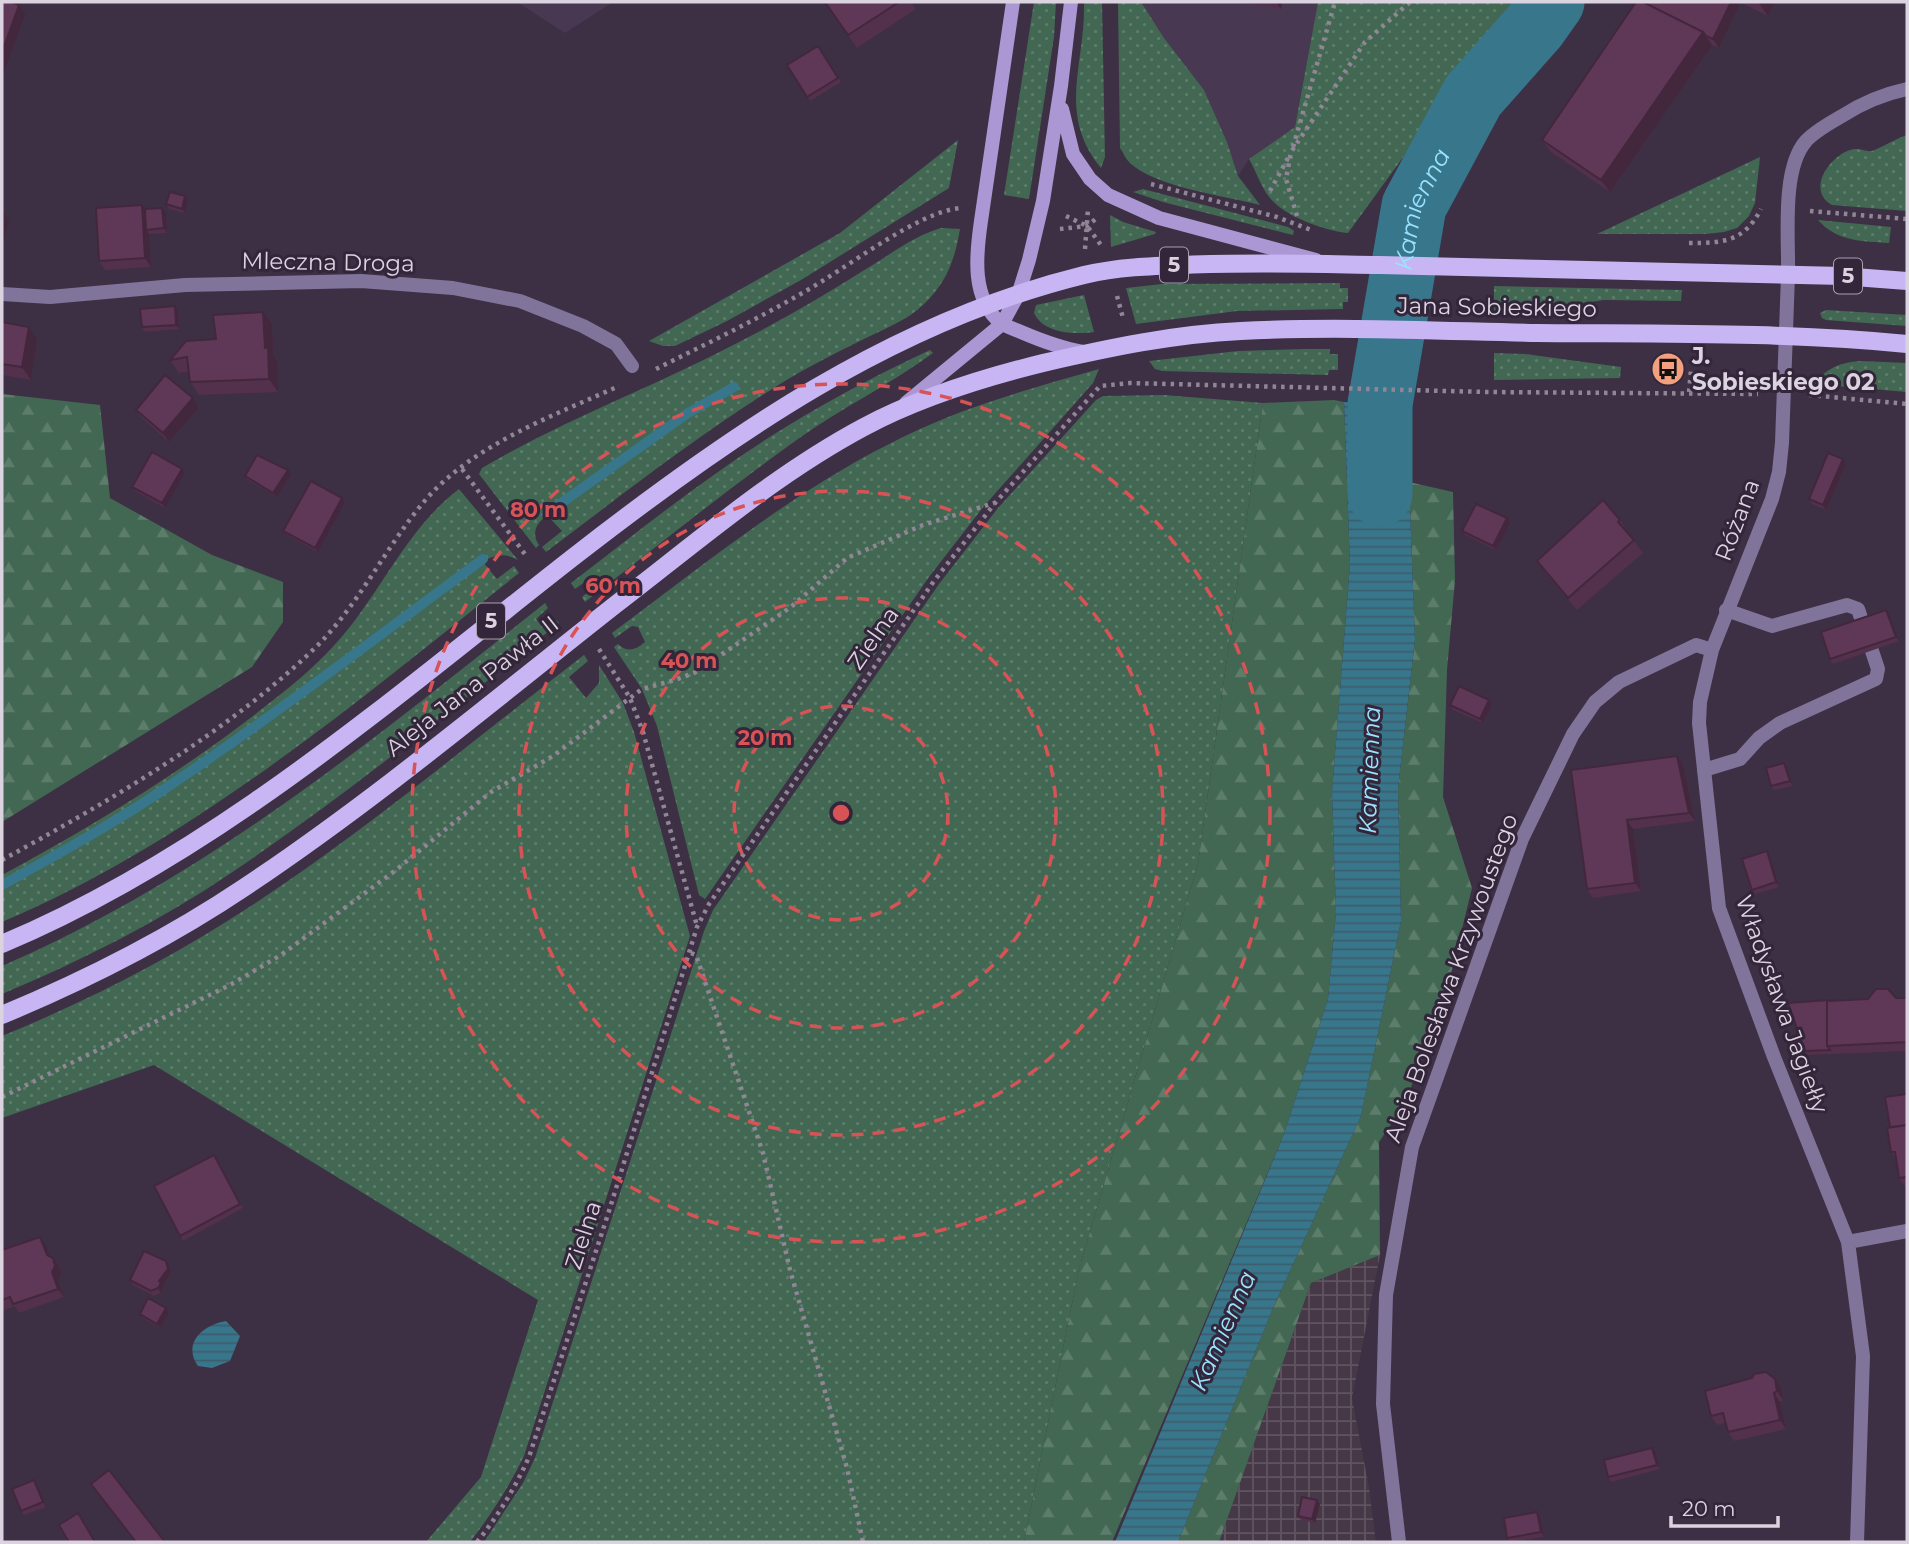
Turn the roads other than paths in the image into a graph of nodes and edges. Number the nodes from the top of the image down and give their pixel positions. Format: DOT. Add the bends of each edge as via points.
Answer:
graph roads {
  1 [pos="1013,2"];
  2 [pos="1071,2"];
  3 [pos="1061,86"];
  4 [pos="1907,89"];
  5 [pos="1342,265"];
  6 [pos="1788,275"];
  7 [pos="1907,281"];
  8 [pos="2,294"];
  9 [pos="1017,295"];
  10 [pos="985,305"];
  11 [pos="1002,324"];
  12 [pos="1786,338"];
  13 [pos="1907,344"];
  14 [pos="1087,353"];
  15 [pos="632,366"];
  16 [pos="894,412"];
  17 [pos="1726,610"];
  18 [pos="1712,650"];
  19 [pos="1704,770"];
  20 [pos="2,944"];
  21 [pos="2,1015"];
  22 [pos="1907,1231"];
  23 [pos="1847,1242"];
  24 [pos="1399,1542"];
  25 [pos="1857,1542"];
  1 -- 10 [label="street" via="977,248"];
  2 -- 3 [label="street, Jana Sobieskiego"];
  3 -- 5 [label="street, Jana Sobieskiego" via="1073,154 1108,195 1159,218"];
  3 -- 9 [label="street, Jana Sobieskiego" via="1043,201"];
  4 -- 6 [label="street, Różana" via="1850,111 1805,142 1790,184"];
  5 -- 6 [label="main road, Jana Sobieskiego / 5"];
  5 -- 9 [label="main road, Jana Sobieskiego / 5" via="1131,267 1090,273"];
  6 -- 7 [label="main road, Jana Sobieskiego / 5"];
  6 -- 12 [label="street, Różana"];
  8 -- 15 [label="street, Mleczna Droga" via="50,297 184,285 361,281 453,288 520,301 583,326 616,344"];
  9 -- 10 [label="main road, 5"];
  9 -- 11 [label="street, Jana Sobieskiego"];
  10 -- 11 [label="street"];
  10 -- 20 [label="main road, Aleja Jana Pawła II / 5" via="834,377 754,424 670,482 223,824 87,904"];
  11 -- 14 [label="street" via="1047,345"];
  11 -- 16 [label="street"];
  12 -- 13 [label="main road, Jana Sobieskiego"];
  12 -- 14 [label="main road, Jana Sobieskiego" via="1238,331"];
  12 -- 17 [label="street, Różana" via="1779,472"];
  14 -- 16 [label="main road, Aleja Jana Pawła II" via="958,386"];
  16 -- 21 [label="main road, Aleja Jana Pawła II" via="779,479 357,807 241,890 97,972"];
  17 -- 18 [label="street, Różana"];
  17 -- 19 [label="street" via="1772,626 1847,605 1858,609 1878,669 1876,679 1780,723 1740,759"];
  18 -- 19 [label="street, Władysława Jagiełły" via="1700,702"];
  18 -- 24 [label="street, Aleja Bolesława Krzywoustego" via="1696,645 1619,682 1595,702 1573,734 1522,839 1412,1147 1386,1296 1383,1404"];
  19 -- 23 [label="street, Władysława Jagiełły" via="1718,908"];
  22 -- 23 [label="street"];
  23 -- 25 [label="street, Władysława Jagiełły" via="1863,1356"];
}
